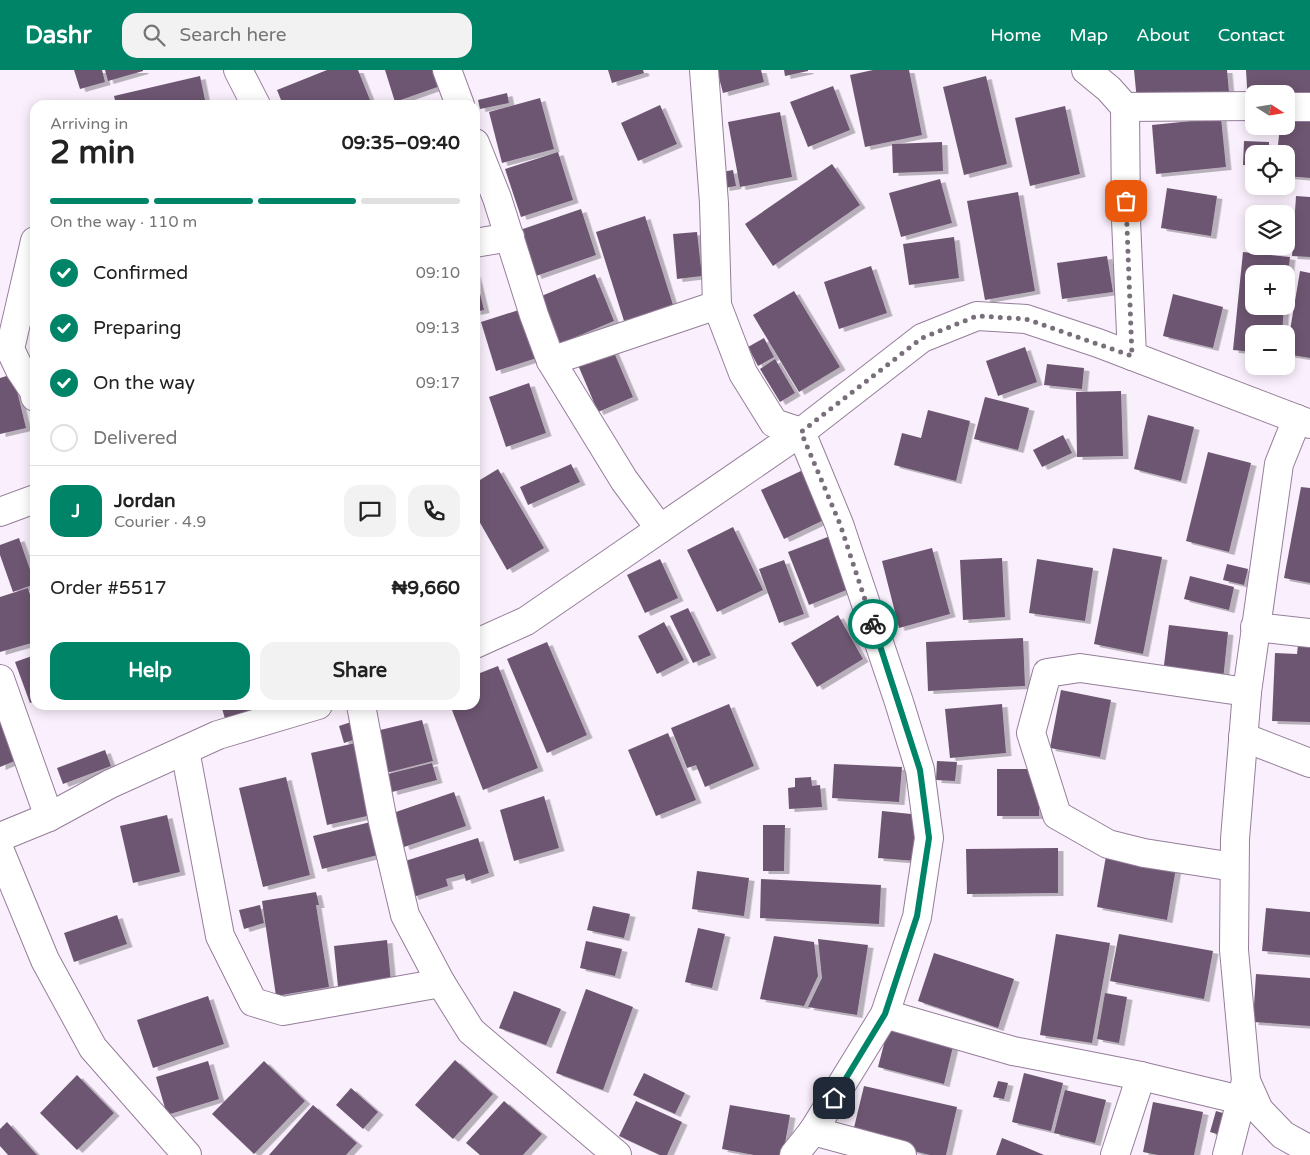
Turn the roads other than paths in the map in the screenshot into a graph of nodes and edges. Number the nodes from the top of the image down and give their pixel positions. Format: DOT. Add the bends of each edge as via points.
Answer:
graph roads {
  1 [pos="238,70"];
  2 [pos="447,70"];
  3 [pos="704,70"];
  4 [pos="1086,70"];
  5 [pos="253,100"];
  6 [pos="458,100"];
  7 [pos="1245,106"];
  8 [pos="1126,107"];
  9 [pos="1295,107"];
  10 [pos="1310,107"];
  11 [pos="480,156"];
  12 [pos="510,237"];
  13 [pos="480,242"];
  14 [pos="30,263"];
  15 [pos="717,305"];
  16 [pos="1132,356"];
  17 [pos="551,362"];
  18 [pos="30,385"];
  19 [pos="1303,421"];
  20 [pos="801,432"];
  21 [pos="30,501"];
  22 [pos="0,512"];
  23 [pos="660,529"];
  24 [pos="1255,627"];
  25 [pos="1310,633"];
  26 [pos="480,642"];
  27 [pos="0,679"];
  28 [pos="1246,692"];
  29 [pos="301,710"];
  30 [pos="362,710"];
  31 [pos="1243,738"];
  32 [pos="185,750"];
  33 [pos="1310,764"];
  34 [pos="49,817"];
  35 [pos="0,837"];
  36 [pos="0,851"];
  37 [pos="1234,867"];
  38 [pos="441,983"];
  39 [pos="885,1014"];
  40 [pos="1141,1076"];
  41 [pos="1244,1091"];
  42 [pos="813,1131"];
  43 [pos="1310,1150"];
  44 [pos="187,1155"];
  45 [pos="617,1155"];
  46 [pos="794,1155"];
  47 [pos="902,1155"];
  48 [pos="1114,1155"];
  49 [pos="1227,1155"];
  1 -- 5 [label="street"];
  2 -- 6 [label="street"];
  3 -- 15 [label="street" via="714,203"];
  4 -- 8 [label="street"];
  7 -- 8 [label="street"];
  8 -- 16 [label="street" via="1126,220"];
  9 -- 10 [label="street"];
  11 -- 12 [label="street"];
  12 -- 13 [label="street"];
  12 -- 17 [label="street"];
  14 -- 18 [label="street" via="10,349"];
  15 -- 17 [label="street"];
  15 -- 20 [label="street" via="743,373 774,423"];
  16 -- 19 [label="street"];
  16 -- 20 [label="street" via="1026,319 977,316 922,338"];
  17 -- 23 [label="street" via="624,480"];
  19 -- 24 [label="street" via="1279,464"];
  20 -- 23 [label="street"];
  20 -- 39 [label="street" via="840,524 920,770 929,838 917,916"];
  21 -- 22 [label="street"];
  23 -- 26 [label="street" via="526,621"];
  24 -- 25 [label="street"];
  24 -- 28 [label="street"];
  27 -- 34 [label="street"];
  28 -- 31 [label="street"];
  28 -- 37 [label="street" via="1080,668 1048,673 1031,733 1057,815 1108,844"];
  29 -- 32 [label="street" via="218,735"];
  30 -- 38 [label="street" via="383,822 406,915"];
  31 -- 33 [label="street"];
  31 -- 37 [label="street"];
  32 -- 34 [label="street" via="110,784"];
  32 -- 38 [label="street" via="220,936 253,1002 283,1011"];
  34 -- 35 [label="street"];
  36 -- 44 [label="street" via="45,960 93,1048"];
  37 -- 41 [label="street" via="1234,950"];
  38 -- 45 [label="street" via="471,1031"];
  39 -- 40 [label="street" via="1013,1051"];
  39 -- 42 [label="street"];
  40 -- 41 [label="street"];
  40 -- 48 [label="street"];
  41 -- 43 [label="street" via="1282,1135"];
  41 -- 49 [label="street"];
  42 -- 46 [label="street"];
  42 -- 47 [label="street"];
}
